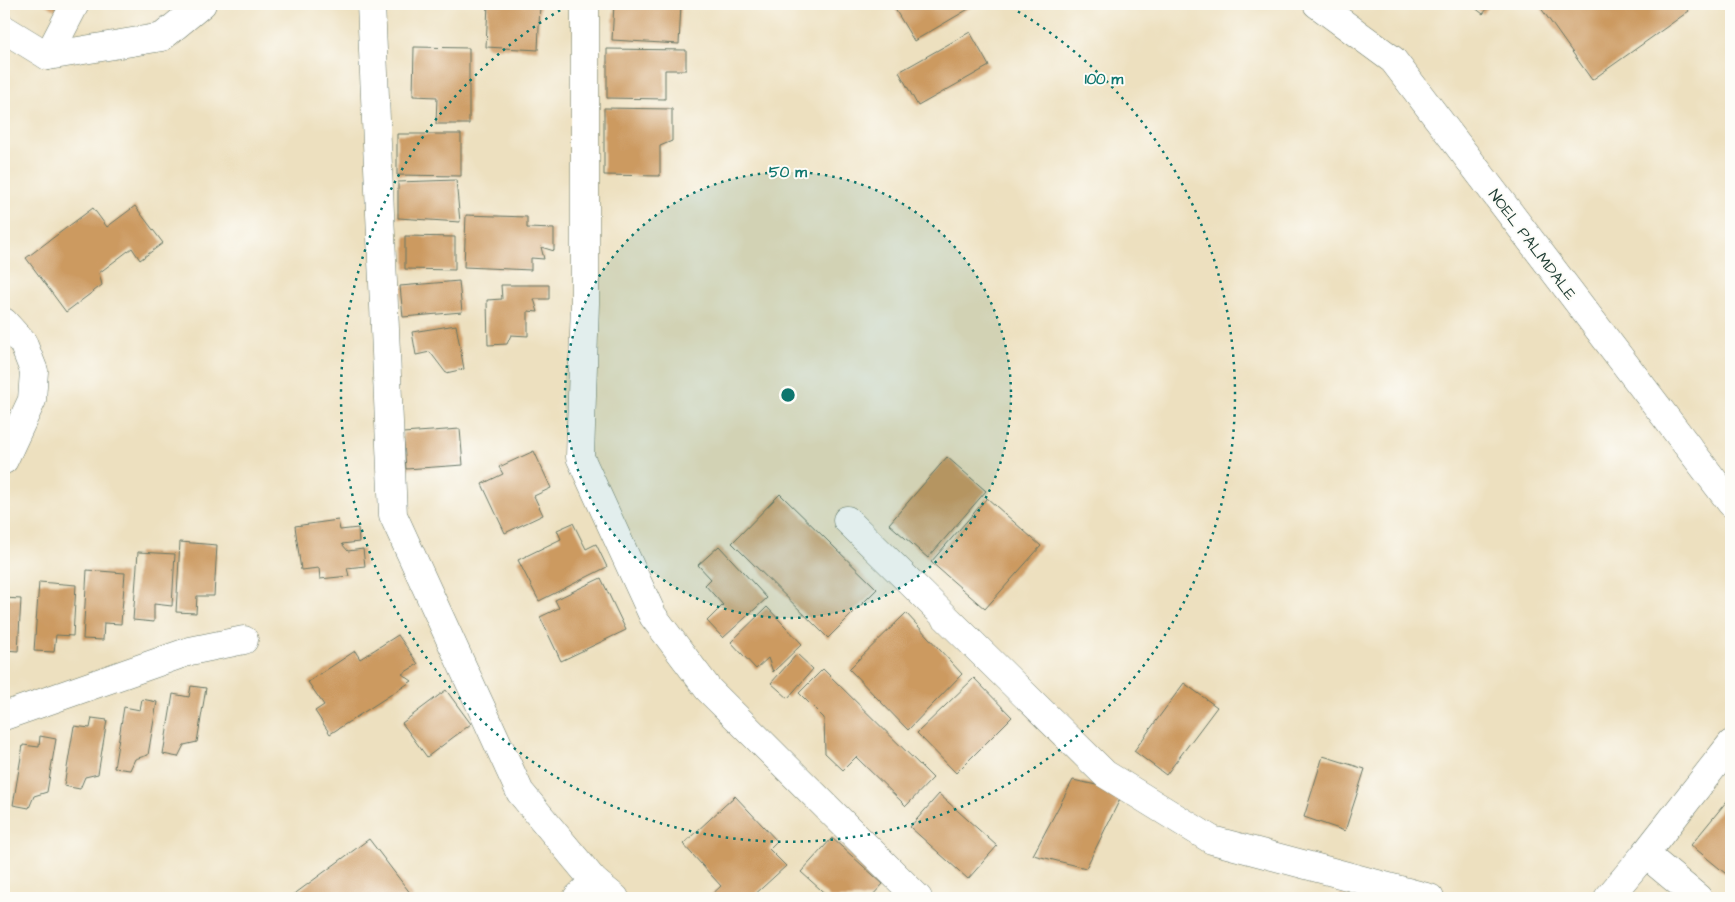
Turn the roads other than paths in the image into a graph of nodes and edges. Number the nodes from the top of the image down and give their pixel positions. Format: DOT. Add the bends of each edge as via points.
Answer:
graph roads {
  1 [pos="75,4"];
  2 [pos="202,4"];
  3 [pos="371,4"];
  4 [pos="585,4"];
  5 [pos="1317,4"];
  6 [pos="4,29"];
  7 [pos="48,56"];
  8 [pos="4,322"];
  9 [pos="4,460"];
  10 [pos="1731,503"];
  11 [pos="847,520"];
  12 [pos="244,640"];
  13 [pos="4,716"];
  14 [pos="1731,744"];
  15 [pos="1645,854"];
  16 [pos="586,890"];
  17 [pos="615,898"];
  18 [pos="918,898"];
  19 [pos="1430,898"];
  20 [pos="1608,898"];
  21 [pos="1698,898"];
  1 -- 7 [label="street"];
  2 -- 7 [label="street" via="162,37"];
  3 -- 16 [label="street" via="393,515 520,792"];
  4 -- 18 [label="street" via="585,304 580,457 653,616 708,688"];
  5 -- 10 [label="street, NOEL PALMDALE" via="1393,60"];
  6 -- 7 [label="street"];
  8 -- 9 [label="street" via="23,343 34,371 32,400"];
  11 -- 19 [label="street" via="1105,774 1212,840"];
  12 -- 13 [label="street" via="190,651"];
  14 -- 15 [label="street"];
  15 -- 20 [label="street"];
  15 -- 21 [label="street"];
  16 -- 17 [label="street"];
}
